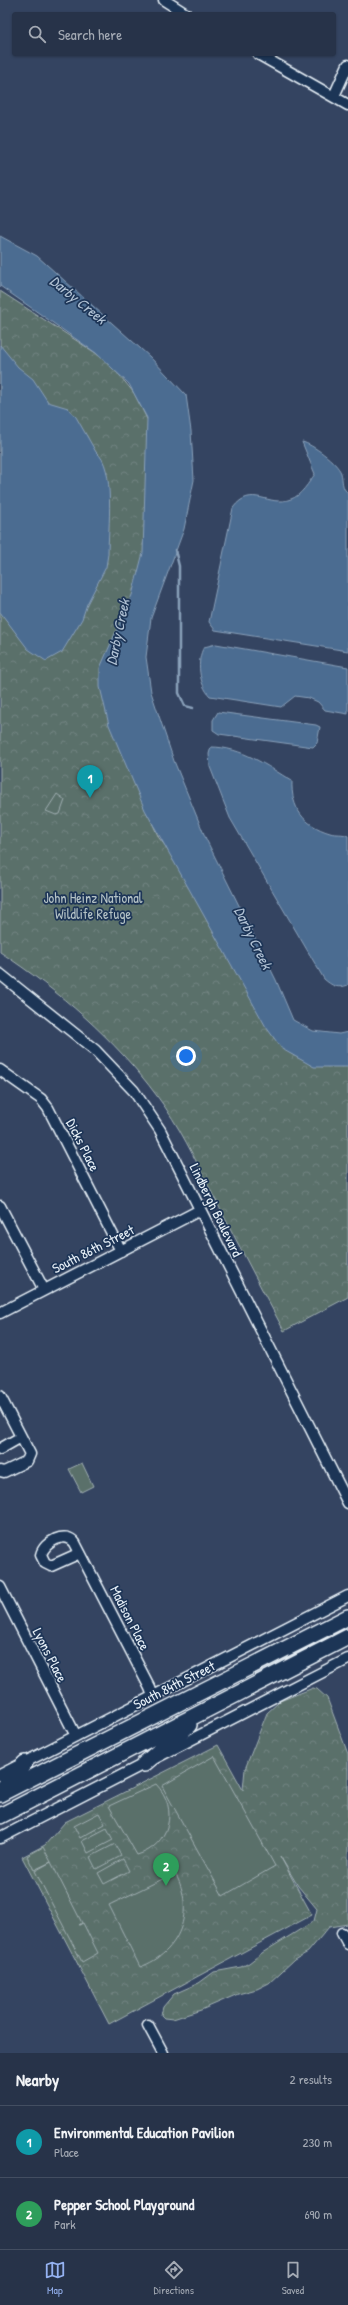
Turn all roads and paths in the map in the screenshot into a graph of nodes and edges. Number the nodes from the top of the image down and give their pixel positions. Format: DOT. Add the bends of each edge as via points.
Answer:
graph roads {
  1 [pos="164,0"];
  2 [pos="183,12"];
  3 [pos="262,56"];
  4 [pos="348,65"];
  5 [pos="334,96"];
  6 [pos="348,105"];
  7 [pos="0,974"];
  8 [pos="0,1070"];
  9 [pos="0,1206"];
  10 [pos="200,1210"];
  11 [pos="121,1250"];
  12 [pos="44,1290"];
  13 [pos="0,1313"];
  14 [pos="0,1396"];
  15 [pos="21,1437"];
  16 [pos="0,1449"];
  17 [pos="0,1471"];
  18 [pos="348,1503"];
  19 [pos="80,1553"];
  20 [pos="0,1587"];
  21 [pos="348,1596"];
  22 [pos="348,1617"];
  23 [pos="348,1637"];
  24 [pos="348,1659"];
  25 [pos="153,1696"];
  26 [pos="208,1709"];
  27 [pos="76,1736"];
  28 [pos="25,1763"];
  29 [pos="144,1764"];
  30 [pos="0,1775"];
  31 [pos="0,1793"];
  32 [pos="0,1816"];
  33 [pos="0,1838"];
  34 [pos="342,1933"];
  35 [pos="348,1944"];
  36 [pos="148,2024"];
  37 [pos="163,2053"];
  1 -- 2 [label="street"];
  3 -- 5 [label="street"];
  4 -- 5 [label="street"];
  5 -- 6 [label="street"];
  7 -- 10 [label="street, Lindbergh Boulevard" via="95,1050 134,1091 160,1130"];
  8 -- 11 [label="street, Dicks Place" via="41,1099 48,1108"];
  9 -- 12 [label="street"];
  10 -- 11 [label="street, South 86th Street"];
  10 -- 18 [label="street, Lindbergh Boulevard"];
  11 -- 12 [label="street, South 86th Street"];
  12 -- 13 [label="street, South 86th Street"];
  14 -- 15 [label="street"];
  15 -- 16 [label="street"];
  15 -- 17 [label="street" via="30,1454 29,1458 4,1472"];
  19 -- 25 [label="street, Madison Place"];
  20 -- 27 [label="street, Lyons Place"];
  21 -- 25 [label="street, South 84th Street"];
  22 -- 31 [label="main road, South 84th Street"];
  23 -- 26 [label="main road"];
  24 -- 29 [label="street"];
  25 -- 27 [label="street, South 84th Street"];
  26 -- 29 [label="main road"];
  26 -- 32 [label="main road"];
  27 -- 28 [label="street, South 84th Street"];
  28 -- 30 [label="street, South 84th Street"];
  28 -- 31 [label="main road"];
  29 -- 33 [label="street"];
  34 -- 35 [label="street"];
  36 -- 37 [label="street"];
}
